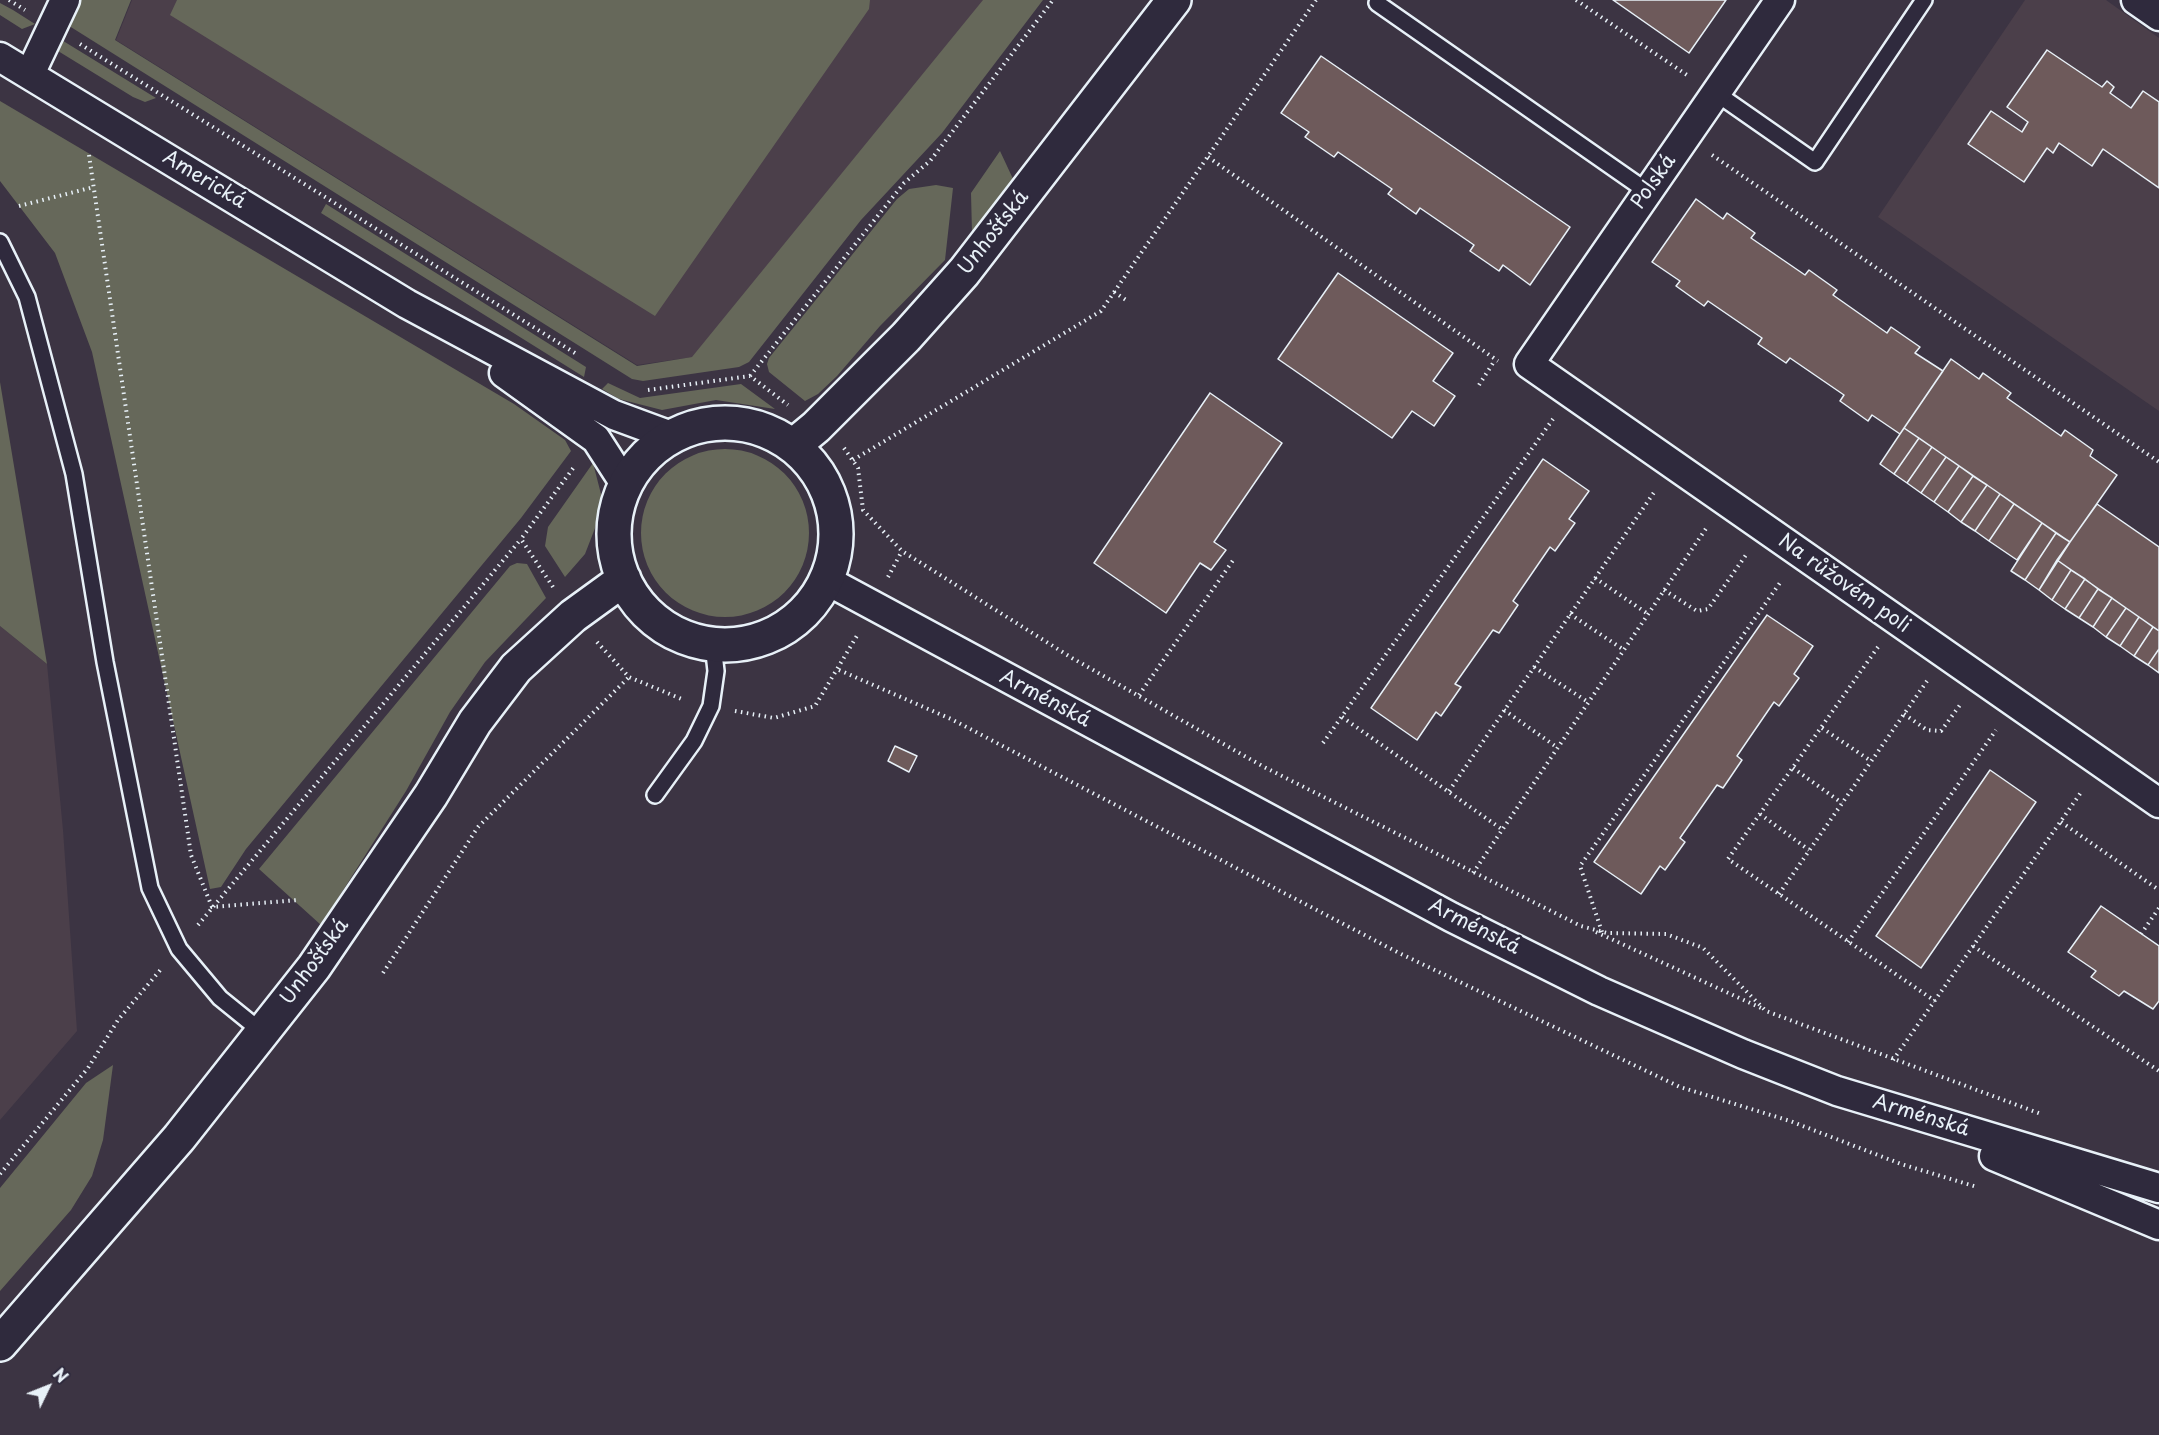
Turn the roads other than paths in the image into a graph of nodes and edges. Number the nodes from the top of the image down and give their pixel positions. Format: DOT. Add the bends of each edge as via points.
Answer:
graph roads {
  1 [pos="65,0"];
  2 [pos="1174,0"];
  3 [pos="1780,0"];
  4 [pos="1924,0"];
  5 [pos="2136,0"];
  6 [pos="1377,3"];
  7 [pos="2159,16"];
  8 [pos="0,57"];
  9 [pos="30,74"];
  10 [pos="1706,87"];
  11 [pos="1648,192"];
  12 [pos="0,243"];
  13 [pos="407,304"];
  14 [pos="1529,364"];
  15 [pos="671,436"];
  16 [pos="805,437"];
  17 [pos="625,484"];
  18 [pos="624,579"];
  19 [pos="826,580"];
  20 [pos="713,644"];
  21 [pos="655,795"];
  22 [pos="2159,803"];
  23 [pos="262,1032"];
  24 [pos="1837,1091"];
  25 [pos="2024,1168"];
  26 [pos="2159,1188"];
  27 [pos="2159,1210"];
  28 [pos="2159,1225"];
  29 [pos="0,1344"];
  1 -- 9 [label="street"];
  2 -- 16 [label="main road, Unhošťská" via="964,272 906,337"];
  3 -- 10 [label="street, Polská"];
  4 -- 10 [label="lane" via="1815,162"];
  5 -- 7 [label="street"];
  6 -- 11 [label="lane"];
  8 -- 9 [label="street, Americká"];
  9 -- 13 [label="street, Americká"];
  10 -- 11 [label="street, Polská"];
  11 -- 14 [label="street, Polská"];
  12 -- 23 [label="lane" via="27,297 74,474 105,662 150,888 178,949 220,998"];
  13 -- 15 [label="street, Americká" via="614,415"];
  13 -- 17 [label="street, Americká" via="596,439"];
  14 -- 22 [label="street, Na růžovém poli"];
  15 -- 16 [label="main road" via="721,422"];
  15 -- 17 [label="main road" via="637,465"];
  16 -- 19 [label="main road" via="811,463 833,507 834,557"];
  17 -- 18 [label="main road" via="614,531 616,556"];
  18 -- 20 [label="main road" via="651,616 680,635"];
  18 -- 23 [label="main road, Unhošťská" via="573,616 516,668 475,722 431,795 314,967"];
  19 -- 20 [label="main road" via="799,617 780,631 759,640"];
  19 -- 24 [label="street, Arménská" via="1451,916 1610,995"];
  20 -- 21 [label="lane" via="716,671 711,706 694,741"];
  23 -- 29 [label="main road, Unhošťská" via="179,1138"];
  24 -- 25 [label="street"];
  24 -- 26 [label="street, Arménská"];
  25 -- 27 [label="street"];
  25 -- 28 [label="street"];
}
